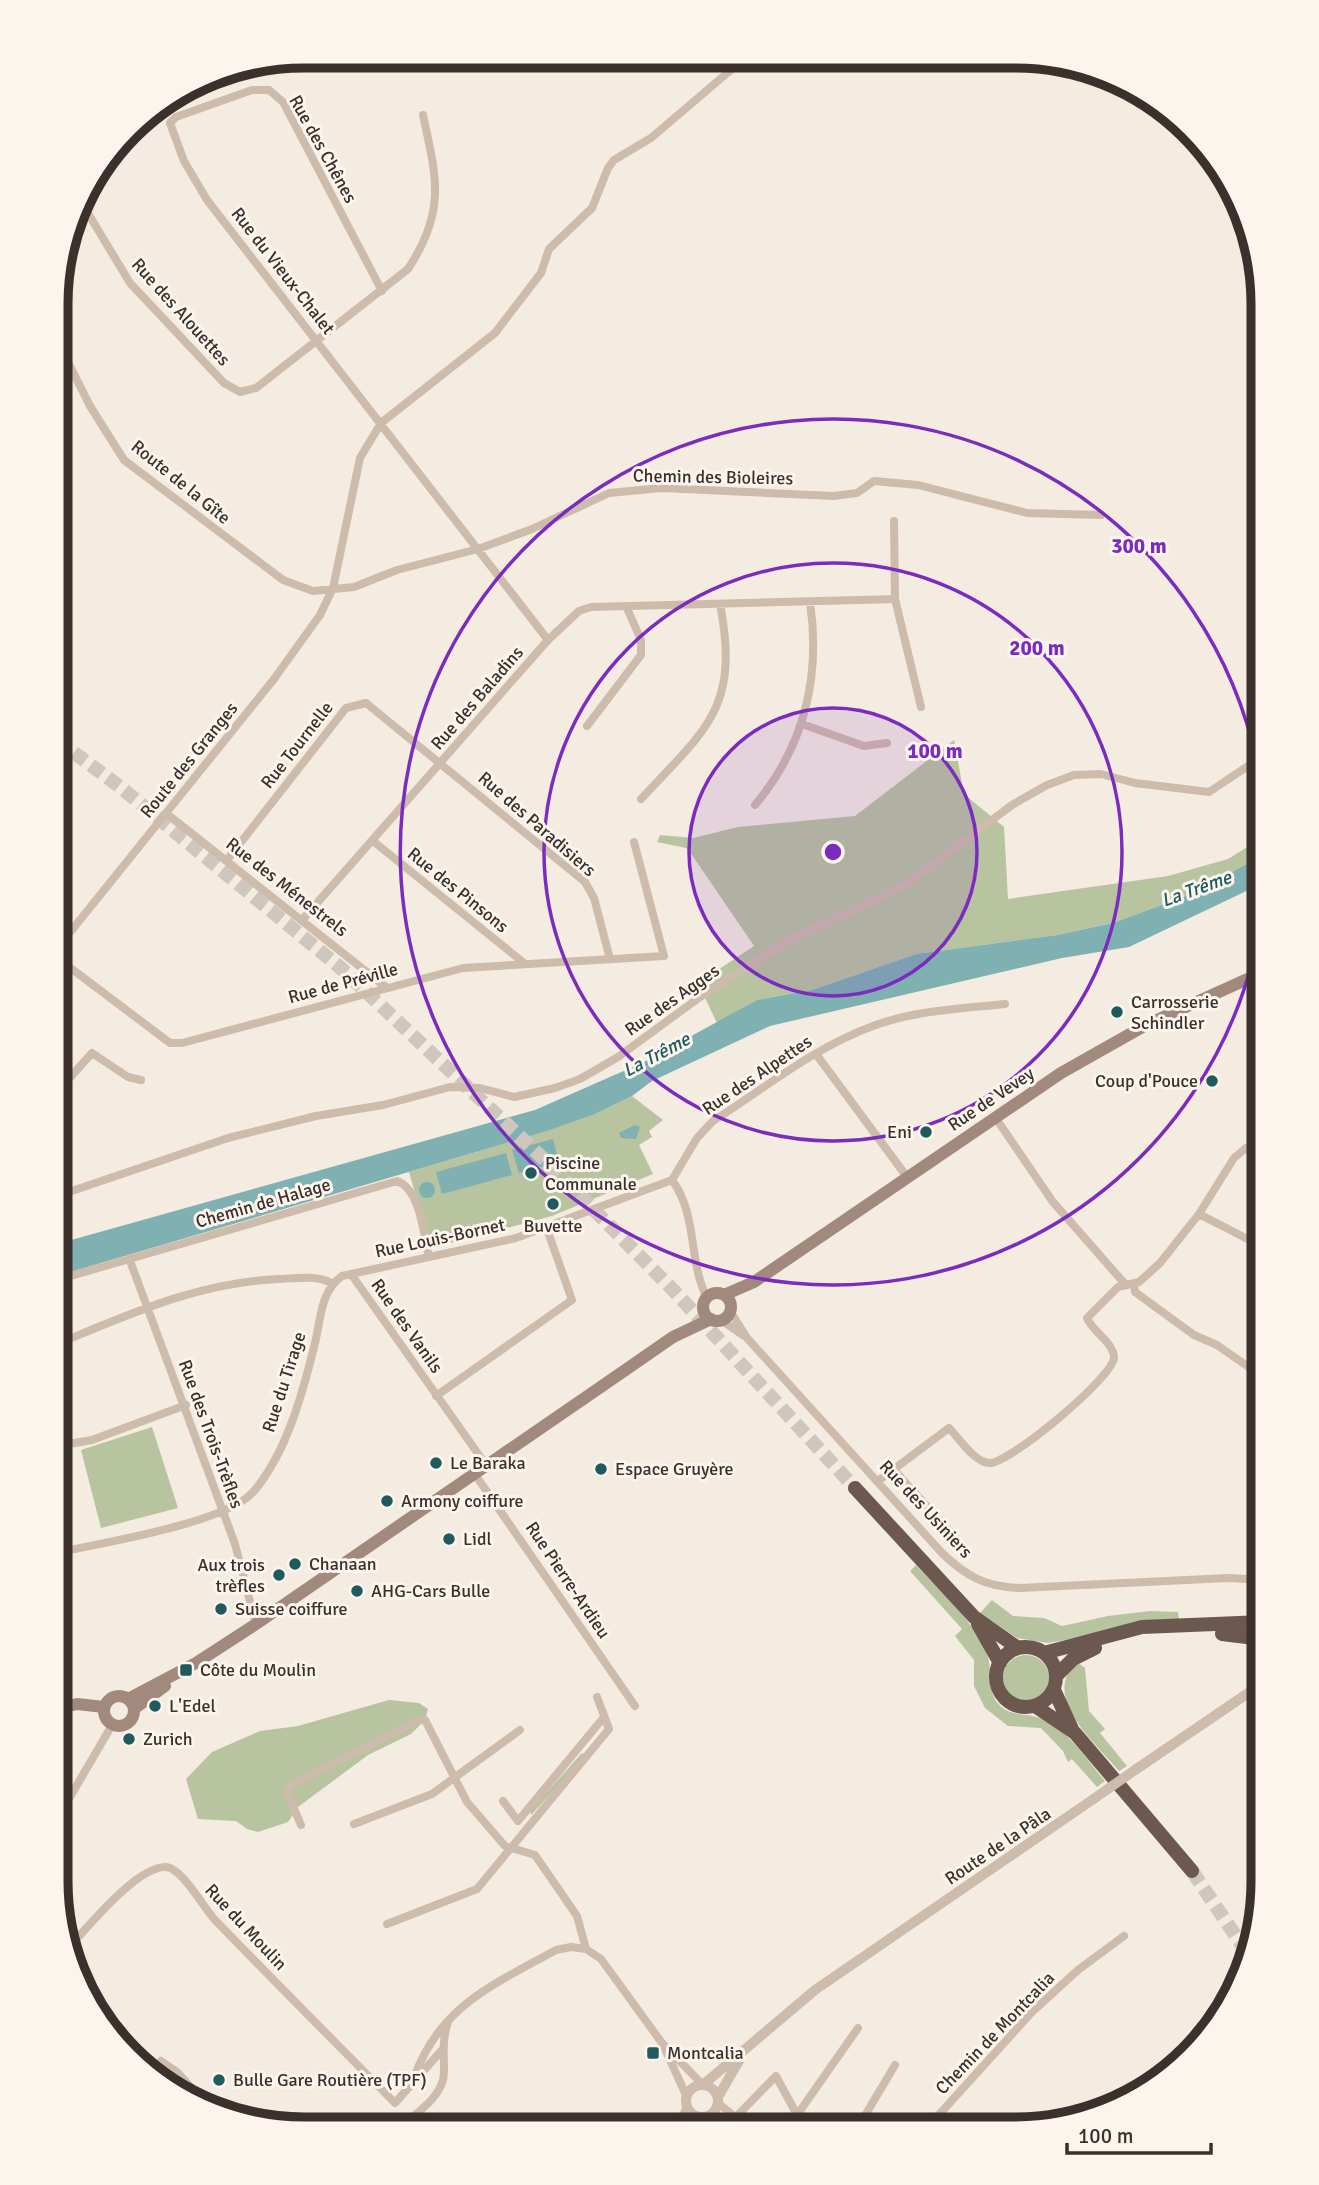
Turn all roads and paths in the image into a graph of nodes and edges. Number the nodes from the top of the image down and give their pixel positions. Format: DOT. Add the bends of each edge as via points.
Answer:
graph roads {
  1 [pos="734,68"];
  2 [pos="422,115"];
  3 [pos="171,132"];
  4 [pos="87,212"];
  5 [pos="382,291"];
  6 [pos="318,341"];
  7 [pos="68,361"];
  8 [pos="381,422"];
  9 [pos="1101,516"];
  10 [pos="894,521"];
  11 [pos="478,549"];
  12 [pos="333,588"];
  13 [pos="895,599"];
  14 [pos="810,602"];
  15 [pos="720,604"];
  16 [pos="626,606"];
  17 [pos="548,640"];
  18 [pos="921,707"];
  19 [pos="802,724"];
  20 [pos="587,726"];
  21 [pos="887,743"];
  22 [pos="441,762"];
  23 [pos="1251,763"];
  24 [pos="641,799"];
  25 [pos="755,805"];
  26 [pos="167,814"];
  27 [pos="373,841"];
  28 [pos="634,842"];
  29 [pos="227,860"];
  30 [pos="303,919"];
  31 [pos="68,933"];
  32 [pos="610,959"];
  33 [pos="524,963"];
  34 [pos="68,968"];
  35 [pos="1251,978"];
  36 [pos="387,988"];
  37 [pos="1005,1004"];
  38 [pos="816,1054"];
  39 [pos="68,1080"];
  40 [pos="141,1080"];
  41 [pos="995,1117"];
  42 [pos="1250,1146"];
  43 [pos="907,1177"];
  44 [pos="672,1180"];
  45 [pos="68,1192"];
  46 [pos="1199,1214"];
  47 [pos="547,1229"];
  48 [pos="1250,1241"];
  49 [pos="429,1257"];
  50 [pos="129,1258"];
  51 [pos="351,1274"];
  52 [pos="68,1277"];
  53 [pos="332,1283"];
  54 [pos="1129,1284"];
  55 [pos="705,1303"];
  56 [pos="146,1308"];
  57 [pos="723,1310"];
  58 [pos="673,1337"];
  59 [pos="747,1338"];
  60 [pos="68,1340"];
  61 [pos="1250,1368"];
  62 [pos="436,1396"];
  63 [pos="186,1405"];
  64 [pos="68,1444"];
  65 [pos="486,1465"];
  66 [pos="893,1469"];
  67 [pos="474,1473"];
  68 [pos="877,1481"];
  69 [pos="856,1488"];
  70 [pos="223,1511"];
  71 [pos="956,1538"];
  72 [pos="68,1550"];
  73 [pos="1250,1583"];
  74 [pos="974,1617"];
  75 [pos="1250,1622"];
  76 [pos="256,1624"];
  77 [pos="1250,1638"];
  78 [pos="1018,1648"];
  79 [pos="1044,1653"];
  80 [pos="1000,1663"];
  81 [pos="1056,1675"];
  82 [pos="1054,1690"];
  83 [pos="1250,1691"];
  84 [pos="597,1698"];
  85 [pos="131,1704"];
  86 [pos="68,1706"];
  87 [pos="635,1706"];
  88 [pos="1035,1706"];
  89 [pos="104,1707"];
  90 [pos="112,1725"];
  91 [pos="520,1730"];
  92 [pos="1075,1733"];
  93 [pos="585,1751"];
  94 [pos="454,1779"];
  95 [pos="68,1800"];
  96 [pos="503,1801"];
  97 [pos="523,1815"];
  98 [pos="533,1823"];
  99 [pos="355,1824"];
  100 [pos="301,1825"];
  101 [pos="512,1848"];
  102 [pos="1192,1871"];
  103 [pos="387,1924"];
  104 [pos="1124,1936"];
  105 [pos="76,1940"];
  106 [pos="586,1949"];
  107 [pos="450,2016"];
  108 [pos="858,2028"];
  109 [pos="755,2040"];
  110 [pos="662,2043"];
  111 [pos="441,2051"];
  112 [pos="895,2065"];
  113 [pos="174,2076"];
  114 [pos="413,2079"];
  115 [pos="703,2084"];
  116 [pos="187,2086"];
  117 [pos="686,2095"];
  118 [pos="718,2100"];
  119 [pos="687,2108"];
  120 [pos="797,2115"];
  121 [pos="734,2116"];
  122 [pos="411,2117"];
  123 [pos="683,2117"];
  124 [pos="703,2117"];
  125 [pos="864,2117"];
  126 [pos="937,2117"];
  1 -- 8 [label="street" via="651,138 614,160 593,208 550,249 541,273 502,326"];
  2 -- 5 [label="street, Rue des Alouettes" via="433,160 434,217 408,269"];
  3 -- 5 [label="street, Rue des Chênes" via="170,123 176,117 252,90 269,90 284,102"];
  3 -- 6 [label="street, Rue du Vieux-Chalet" via="207,200"];
  4 -- 6 [label="street, Rue des Alouettes" via="130,283 224,383 240,391 256,388"];
  5 -- 6 [label="street, Rue des Alouettes"];
  6 -- 8 [label="street, Rue du Vieux-Chalet"];
  7 -- 12 [label="street, Route de la Gîte" via="112,443 139,473 283,580 313,592"];
  8 -- 11 [label="street, Rue des Baladins"];
  8 -- 12 [label="street, Route des Granges" via="360,458"];
  9 -- 11 [label="street, Chemin des Bioleires" via="1027,513 918,485 874,481 857,493 833,496 662,488 609,493"];
  10 -- 13 [label="street"];
  11 -- 12 [label="street, Chemin des Bioleires" via="397,570 354,587"];
  11 -- 17 [label="street, Rue des Baladins"];
  12 -- 26 [label="street, Route des Granges" via="303,642"];
  13 -- 14 [label="street"];
  13 -- 18 [label="street"];
  14 -- 15 [label="street"];
  14 -- 19 [label="street" via="812,688"];
  15 -- 16 [label="street"];
  15 -- 24 [label="street" via="728,651 718,705 698,737"];
  16 -- 17 [label="street" via="579,611"];
  16 -- 20 [label="street" via="641,655"];
  17 -- 22 [label="street, Rue des Baladins"];
  19 -- 21 [label="street" via="864,746"];
  19 -- 25 [label="street" via="781,769"];
  22 -- 27 [label="street, Rue des Baladins"];
  22 -- 29 [label="street, Rue Tournelle" via="366,703 345,708"];
  22 -- 32 [label="street, Rue des Paradisiers" via="585,882 594,898"];
  23 -- 45 [label="street, Rue des Agges" via="1209,792 1101,774 1074,775 1047,785 1012,805 908,883 785,943 580,1079 525,1096 450,1087 316,1116 228,1138"];
  26 -- 29 [label="street, Rue des Ménestrels"];
  26 -- 31 [label="street, Route des Granges"];
  27 -- 30 [label="street, Rue des Baladins"];
  27 -- 33 [label="street, Rue des Pinsons"];
  28 -- 32 [label="street, Rue de Préville" via="664,956"];
  29 -- 30 [label="street, Rue des Ménestrels"];
  30 -- 36 [label="street, Rue des Ménestrels"];
  32 -- 33 [label="street, Rue de Préville"];
  33 -- 36 [label="street, Rue de Préville" via="463,968"];
  34 -- 36 [label="street, Rue de Préville" via="170,1043"];
  35 -- 41 [label="main road, Rue de Vevey" via="1146,1025"];
  37 -- 38 [label="street, Rue des Alpettes" via="925,1013 875,1025"];
  38 -- 43 [label="street"];
  38 -- 44 [label="street, Rue des Alpettes" via="713,1121"];
  39 -- 40 [label="street" via="92,1053 128,1077"];
  41 -- 43 [label="main road, Rue de Vevey"];
  41 -- 54 [label="street" via="1053,1202"];
  42 -- 46 [label="street" via="1234,1158"];
  43 -- 57 [label="main road, Rue de Vevey" via="754,1282"];
  44 -- 47 [label="street, Rue Louis-Bornet"];
  44 -- 55 [label="street" via="688,1212"];
  46 -- 48 [label="street"];
  46 -- 54 [label="street" via="1160,1263"];
  47 -- 49 [label="street, Rue Louis-Bornet"];
  47 -- 62 [label="street" via="572,1300"];
  49 -- 50 [label="street, Chemin de Halage" via="414,1196 397,1181"];
  49 -- 51 [label="street, Rue Louis-Bornet"];
  50 -- 52 [label="street, Chemin de Halage"];
  50 -- 56 [label="street, Rue des Trois-Trèfles"];
  51 -- 53 [label="street, Rue Louis-Bornet"];
  51 -- 62 [label="street, Rue des Vanils"];
  53 -- 56 [label="street" via="318,1277 230,1283 187,1292"];
  53 -- 70 [label="street, Rue du Tirage" via="293,1417 277,1452 253,1493"];
  54 -- 61 [label="street" via="1194,1335"];
  54 -- 66 [label="street" via="1087,1318 1111,1349 1111,1366 1031,1439 1005,1458 985,1463 949,1428"];
  55 -- 57 [label="main road"];
  55 -- 57 [label="main road" via="717,1293"];
  55 -- 58 [label="main road, Rue de Vevey"];
  56 -- 60 [label="street"];
  56 -- 63 [label="street, Rue des Trois-Trèfles"];
  57 -- 58 [label="main road, Rue de Vevey"];
  57 -- 59 [label="street, Rue des Usiniers"];
  57 -- 59 [label="street, Rue des Usiniers"];
  58 -- 65 [label="main road, Rue de Vevey"];
  59 -- 68 [label="street, Rue des Usiniers"];
  62 -- 65 [label="street, Rue des Vanils"];
  63 -- 64 [label="street" via="92,1440"];
  63 -- 70 [label="street, Rue des Trois-Trèfles"];
  65 -- 67 [label="main road, Rue de Vevey"];
  66 -- 68 [label="street"];
  66 -- 71 [label="street"];
  67 -- 76 [label="main road, Rue de Vevey"];
  67 -- 87 [label="street, Rue Pierre-Ardieu"];
  68 -- 73 [label="street, Rue des Usiniers" via="955,1565 989,1585 1020,1588 1228,1578"];
  69 -- 74 [label="highway"];
  70 -- 72 [label="street, Rue du Tirage"];
  70 -- 76 [label="street, Rue des Trois-Trèfles"];
  74 -- 78 [label="highway"];
  74 -- 80 [label="highway"];
  75 -- 79 [label="highway" via="1142,1627"];
  76 -- 85 [label="main road, Rue de Vevey"];
  77 -- 81 [label="highway" via="1190,1633 1141,1636 1080,1654"];
  78 -- 79 [label="highway"];
  78 -- 80 [label="highway"];
  79 -- 81 [label="highway"];
  80 -- 88 [label="highway" via="996,1682 1004,1697 1018,1706"];
  81 -- 82 [label="highway"];
  82 -- 88 [label="highway"];
  82 -- 92 [label="highway"];
  83 -- 109 [label="street, Route de la Pâla, bridge" via="824,1985"];
  84 -- 93 [label="street" via="609,1729"];
  85 -- 89 [label="main road" via="115,1696"];
  85 -- 90 [label="main road" via="128,1724"];
  86 -- 89 [label="main road"];
  88 -- 92 [label="highway"];
  89 -- 90 [label="main road" via="105,1718"];
  90 -- 95 [label="street"];
  91 -- 94 [label="street"];
  92 -- 102 [label="highway"];
  93 -- 97 [label="street"];
  93 -- 98 [label="street"];
  94 -- 99 [label="street" via="432,1794"];
  94 -- 100 [label="street" via="429,1723 419,1720 289,1786 286,1792"];
  94 -- 101 [label="street" via="467,1802 505,1846"];
  96 -- 97 [label="street" via="518,1821"];
  97 -- 98 [label="street"];
  98 -- 101 [label="street"];
  101 -- 103 [label="street" via="477,1889"];
  101 -- 106 [label="street" via="535,1855 577,1916"];
  104 -- 126 [label="street, Chemin de Montcalia" via="1032,2012"];
  105 -- 114 [label="street, Rue du Moulin" via="144,1874 171,1867 180,1872 213,1917 395,2103"];
  106 -- 107 [label="street" via="556,1950 472,1997"];
  106 -- 110 [label="street" via="601,1959"];
  107 -- 111 [label="street"];
  107 -- 114 [label="street"];
  108 -- 120 [label="street"];
  109 -- 115 [label="street, Route de la Pâla"];
  109 -- 118 [label="street, Route de la Pâla" via="722,2085"];
  110 -- 115 [label="street"];
  110 -- 117 [label="street"];
  111 -- 114 [label="street"];
  111 -- 122 [label="street" via="442,2086"];
  112 -- 125 [label="street"];
  113 -- 116 [label="street" via="161,2062"];
  115 -- 117 [label="street"];
  115 -- 118 [label="street" via="714,2089"];
  117 -- 119 [label="street"];
  118 -- 121 [label="street"];
  118 -- 124 [label="street" via="715,2111"];
  119 -- 123 [label="street"];
  119 -- 124 [label="street"];
  120 -- 121 [label="street" via="776,2076"];
}
